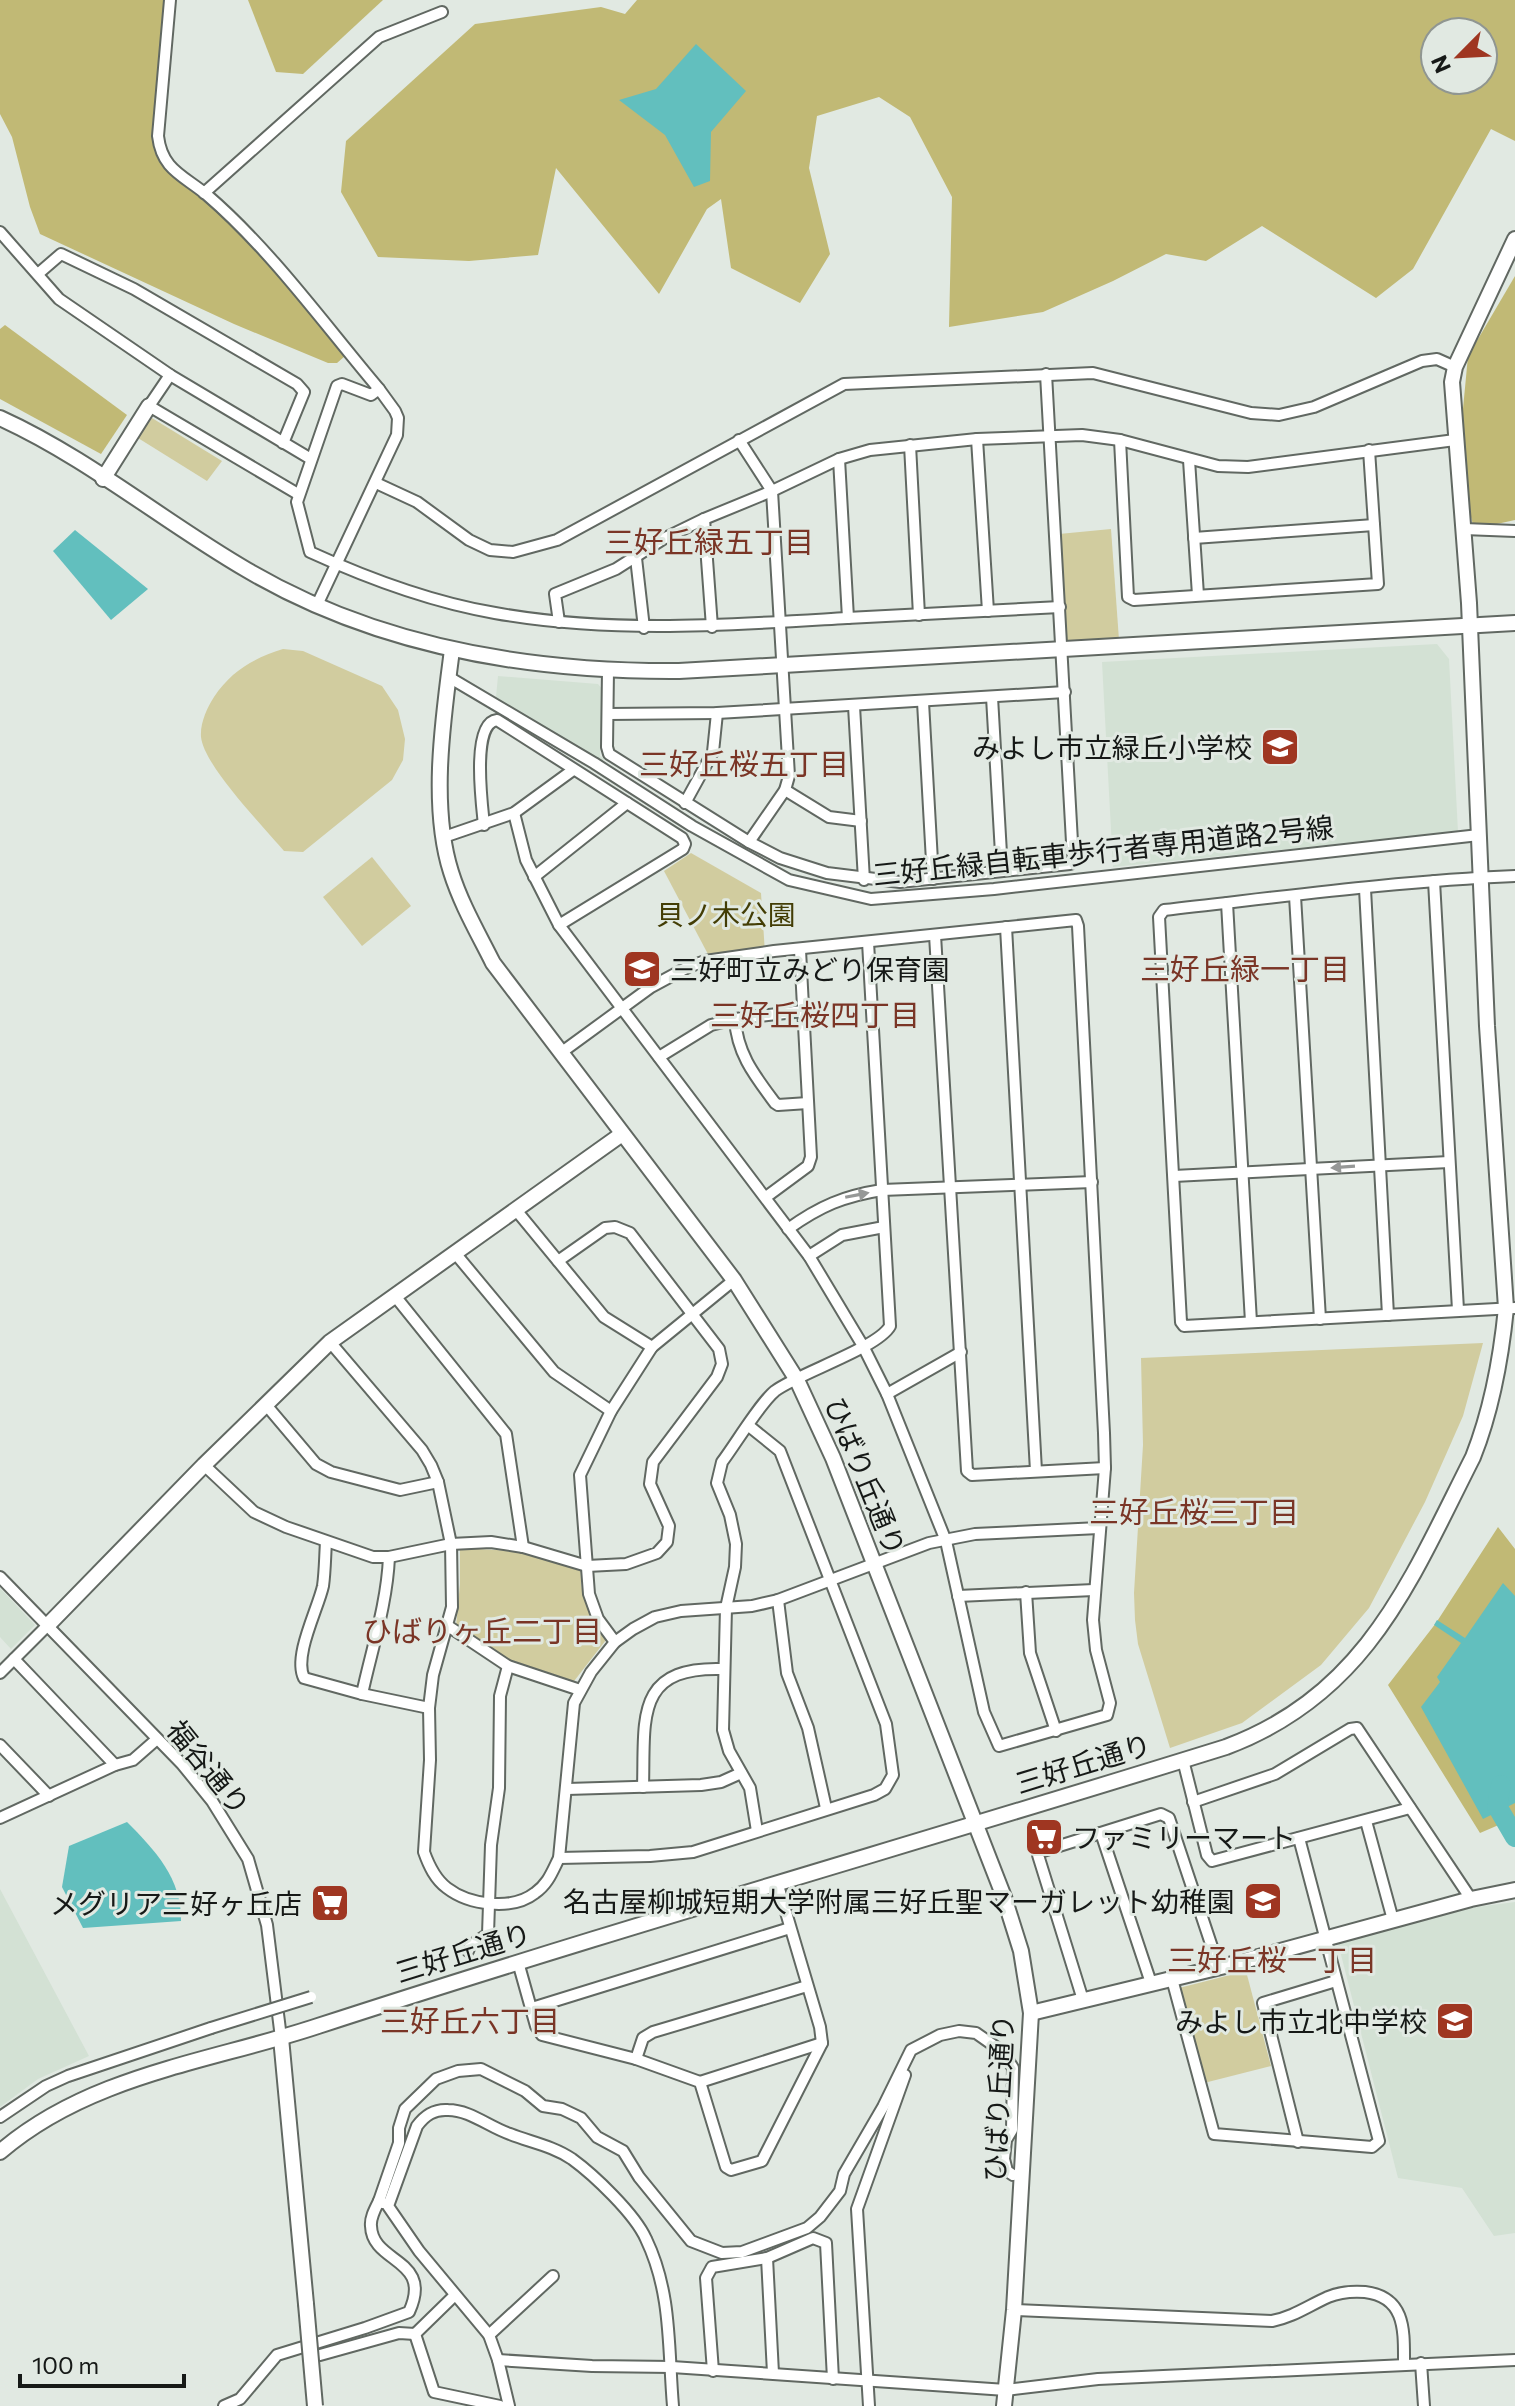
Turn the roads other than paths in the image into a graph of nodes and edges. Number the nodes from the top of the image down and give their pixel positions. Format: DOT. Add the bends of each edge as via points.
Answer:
graph roads {
  1 [pos="170,0"];
  2 [pos="442,12"];
  3 [pos="204,193"];
  4 [pos="0,232"];
  5 [pos="1515,239"];
  6 [pos="39,273"];
  7 [pos="1455,367"];
  8 [pos="1046,374"];
  9 [pos="170,375"];
  10 [pos="379,389"];
  11 [pos="149,406"];
  12 [pos="0,418"];
  13 [pos="1050,437"];
  14 [pos="977,439"];
  15 [pos="739,440"];
  16 [pos="1120,440"];
  17 [pos="1455,440"];
  18 [pos="283,443"];
  19 [pos="910,445"];
  20 [pos="1369,450"];
  21 [pos="311,459"];
  22 [pos="839,459"];
  23 [pos="1189,460"];
  24 [pos="103,479"];
  25 [pos="376,483"];
  26 [pos="772,491"];
  27 [pos="298,494"];
  28 [pos="704,519"];
  29 [pos="1374,525"];
  30 [pos="1464,529"];
  31 [pos="1514,531"];
  32 [pos="1194,538"];
  33 [pos="1515,541"];
  34 [pos="636,558"];
  35 [pos="335,563"];
  36 [pos="1198,595"];
  37 [pos="317,605"];
  38 [pos="1060,607"];
  39 [pos="988,611"];
  40 [pos="919,615"];
  41 [pos="848,618"];
  42 [pos="559,622"];
  43 [pos="780,623"];
  44 [pos="1515,623"];
  45 [pos="1470,626"];
  46 [pos="712,627"];
  47 [pos="644,628"];
  48 [pos="1063,649"];
  49 [pos="452,650"];
  50 [pos="784,665"];
  51 [pos="608,670"];
  52 [pos="452,679"];
  53 [pos="1065,692"];
  54 [pos="992,697"];
  55 [pos="923,702"];
  56 [pos="854,706"];
  57 [pos="787,708"];
  58 [pos="717,713"];
  59 [pos="608,714"];
  60 [pos="573,770"];
  61 [pos="785,790"];
  62 [pos="627,803"];
  63 [pos="685,803"];
  64 [pos="514,813"];
  65 [pos="861,821"];
  66 [pos="484,825"];
  67 [pos="1479,835"];
  68 [pos="444,837"];
  69 [pos="749,842"];
  70 [pos="1002,871"];
  71 [pos="1515,876"];
  72 [pos="534,877"];
  73 [pos="1481,878"];
  74 [pos="933,879"];
  75 [pos="864,880"];
  76 [pos="1434,881"];
  77 [pos="1365,889"];
  78 [pos="1295,896"];
  79 [pos="1227,903"];
  80 [pos="559,925"];
  81 [pos="1006,927"];
  82 [pos="935,935"];
  83 [pos="868,942"];
  84 [pos="800,950"];
  85 [pos="621,1007"];
  86 [pos="803,1011"];
  87 [pos="735,1019"];
  88 [pos="562,1052"];
  89 [pos="659,1057"];
  90 [pos="808,1103"];
  91 [pos="622,1134"];
  92 [pos="1449,1162"];
  93 [pos="1381,1164"];
  94 [pos="1311,1169"];
  95 [pos="1242,1173"];
  96 [pos="1174,1176"];
  97 [pos="1092,1182"];
  98 [pos="1020,1184"];
  99 [pos="882,1190"];
  100 [pos="951,1190"];
  101 [pos="766,1197"];
  102 [pos="516,1210"];
  103 [pos="884,1227"];
  104 [pos="788,1229"];
  105 [pos="455,1253"];
  106 [pos="809,1256"];
  107 [pos="558,1261"];
  108 [pos="734,1280"];
  109 [pos="395,1296"];
  110 [pos="1510,1308"];
  111 [pos="1458,1310"];
  112 [pos="692,1313"];
  113 [pos="1388,1315"];
  114 [pos="1320,1319"];
  115 [pos="1251,1322"];
  116 [pos="330,1342"];
  117 [pos="863,1346"];
  118 [pos="652,1347"];
  119 [pos="961,1352"];
  120 [pos="797,1380"];
  121 [pos="887,1394"];
  122 [pos="267,1406"];
  123 [pos="611,1411"];
  124 [pos="749,1426"];
  125 [pos="204,1465"];
  126 [pos="1105,1468"];
  127 [pos="1036,1471"];
  128 [pos="438,1482"];
  129 [pos="1099,1528"];
  130 [pos="946,1541"];
  131 [pos="326,1542"];
  132 [pos="451,1544"];
  133 [pos="523,1547"];
  134 [pos="389,1557"];
  135 [pos="874,1563"];
  136 [pos="587,1566"];
  137 [pos="0,1577"];
  138 [pos="831,1579"];
  139 [pos="1094,1590"];
  140 [pos="1026,1592"];
  141 [pos="958,1596"];
  142 [pos="778,1600"];
  143 [pos="726,1608"];
  144 [pos="48,1625"];
  145 [pos="448,1626"];
  146 [pos="615,1642"];
  147 [pos="14,1659"];
  148 [pos="508,1666"];
  149 [pos="723,1669"];
  150 [pos="0,1673"];
  151 [pos="580,1690"];
  152 [pos="362,1694"];
  153 [pos="429,1708"];
  154 [pos="1056,1731"];
  155 [pos="157,1739"];
  156 [pos="0,1745"];
  157 [pos="1183,1760"];
  158 [pos="115,1765"];
  159 [pos="741,1773"];
  160 [pos="643,1787"];
  161 [pos="567,1789"];
  162 [pos="49,1796"];
  163 [pos="1193,1802"];
  164 [pos="826,1808"];
  165 [pos="1410,1808"];
  166 [pos="0,1818"];
  167 [pos="1366,1821"];
  168 [pos="976,1822"];
  169 [pos="757,1831"];
  170 [pos="1101,1833"];
  171 [pos="1299,1838"];
  172 [pos="559,1858"];
  173 [pos="777,1882"];
  174 [pos="1515,1890"];
  175 [pos="1471,1899"];
  176 [pos="487,1902"];
  177 [pos="1393,1920"];
  178 [pos="790,1928"];
  179 [pos="1326,1938"];
  180 [pos="468,1951"];
  181 [pos="518,1962"];
  182 [pos="1219,1968"];
  183 [pos="1172,1979"];
  184 [pos="1336,1981"];
  185 [pos="1151,1983"];
  186 [pos="807,1986"];
  187 [pos="311,1997"];
  188 [pos="1083,2000"];
  189 [pos="532,2008"];
  190 [pos="1031,2013"];
  191 [pos="281,2038"];
  192 [pos="822,2043"];
  193 [pos="636,2059"];
  194 [pos="905,2075"];
  195 [pos="700,2082"];
  196 [pos="0,2117"];
  197 [pos="1298,2142"];
  198 [pos="0,2152"];
  199 [pos="1013,2175"];
  200 [pos="383,2204"];
  201 [pos="767,2258"];
  202 [pos="553,2276"];
  203 [pos="455,2295"];
  204 [pos="1014,2310"];
  205 [pos="415,2334"];
  206 [pos="489,2335"];
  207 [pos="320,2355"];
  208 [pos="498,2360"];
  209 [pos="1515,2360"];
  210 [pos="1404,2363"];
  211 [pos="1421,2363"];
  212 [pos="672,2367"];
  213 [pos="713,2371"];
  214 [pos="773,2373"];
  215 [pos="833,2379"];
  216 [pos="867,2381"];
  217 [pos="1006,2390"];
  218 [pos="224,2406"];
  219 [pos="315,2406"];
  220 [pos="500,2406"];
  221 [pos="509,2406"];
  222 [pos="673,2406"];
  223 [pos="869,2406"];
  224 [pos="1004,2406"];
  225 [pos="1424,2406"];
  1 -- 3 [label="street" via="159,147 172,169"];
  2 -- 3 [label="street" via="379,37"];
  3 -- 10 [label="street" via="240,225"];
  4 -- 6 [label="street"];
  5 -- 7 [label="street"];
  6 -- 9 [label="street" via="59,299"];
  6 -- 18 [label="street" via="61,254 134,289 297,384 304,392"];
  7 -- 8 [label="street" via="1437,359 1422,361 1314,407 1279,415 1251,413 1093,373"];
  7 -- 17 [label="street, 三好丘通り"];
  8 -- 13 [label="street"];
  8 -- 15 [label="street" via="844,384"];
  9 -- 11 [label="street"];
  9 -- 18 [label="street"];
  10 -- 21 [label="street" via="371,395 337,386"];
  10 -- 25 [label="street" via="395,411 398,426"];
  11 -- 24 [label="street"];
  11 -- 27 [label="street"];
  12 -- 24 [label="street"];
  13 -- 14 [label="street"];
  13 -- 16 [label="street"];
  13 -- 38 [label="street"];
  14 -- 19 [label="street"];
  14 -- 39 [label="street"];
  15 -- 25 [label="street" via="557,540 513,552 490,550 469,540 417,502"];
  15 -- 26 [label="street"];
  16 -- 23 [label="street"];
  16 -- 36 [label="street" via="1128,597"];
  17 -- 20 [label="street"];
  17 -- 30 [label="street, 三好丘通り"];
  18 -- 21 [label="street"];
  19 -- 22 [label="street"];
  19 -- 40 [label="street"];
  20 -- 23 [label="street" via="1248,467"];
  20 -- 29 [label="street"];
  21 -- 27 [label="street"];
  22 -- 26 [label="street"];
  22 -- 41 [label="street"];
  23 -- 32 [label="street"];
  24 -- 37 [label="street" via="252,573"];
  25 -- 35 [label="street"];
  26 -- 28 [label="street"];
  26 -- 43 [label="street"];
  27 -- 35 [label="street" via="308,549"];
  28 -- 34 [label="street"];
  28 -- 46 [label="street"];
  29 -- 32 [label="street"];
  29 -- 36 [label="street" via="1378,584"];
  30 -- 31 [label="street"];
  30 -- 45 [label="street, 三好丘通り"];
  31 -- 33 [label="street"];
  32 -- 36 [label="street"];
  34 -- 42 [label="street" via="555,594"];
  34 -- 47 [label="street"];
  35 -- 37 [label="street"];
  35 -- 42 [label="street" via="429,598"];
  37 -- 49 [label="street"];
  38 -- 39 [label="street"];
  38 -- 48 [label="street"];
  39 -- 40 [label="street"];
  40 -- 41 [label="street"];
  41 -- 43 [label="street"];
  42 -- 47 [label="street"];
  43 -- 46 [label="street"];
  43 -- 50 [label="street"];
  44 -- 45 [label="street"];
  45 -- 48 [label="street"];
  45 -- 67 [label="street, 三好丘通り"];
  46 -- 47 [label="street"];
  48 -- 50 [label="street"];
  48 -- 53 [label="street"];
  49 -- 51 [label="street"];
  49 -- 68 [label="street, ひばり丘通り" via="439,765"];
  50 -- 51 [label="street"];
  50 -- 57 [label="street"];
  51 -- 59 [label="street"];
  52 -- 67 [label="street, 三好丘緑自転車歩行者専用道路2号線" via="789,880 871,899"];
  53 -- 54 [label="street"];
  53 -- 70 [label="street" via="1073,860"];
  54 -- 55 [label="street"];
  54 -- 70 [label="street"];
  55 -- 56 [label="street"];
  55 -- 74 [label="street"];
  56 -- 57 [label="street"];
  56 -- 65 [label="street"];
  57 -- 58 [label="street"];
  57 -- 61 [label="street"];
  58 -- 59 [label="street"];
  58 -- 63 [label="street" via="713,752"];
  59 -- 63 [label="street" via="609,754"];
  60 -- 62 [label="street"];
  60 -- 64 [label="street"];
  60 -- 66 [label="street" via="497,720 490,721 480,768"];
  61 -- 65 [label="street" via="829,817"];
  61 -- 69 [label="street"];
  62 -- 72 [label="street"];
  62 -- 80 [label="street" via="682,838 683,849"];
  63 -- 69 [label="street"];
  64 -- 66 [label="street"];
  64 -- 72 [label="street"];
  65 -- 75 [label="street"];
  66 -- 68 [label="street"];
  67 -- 73 [label="street, 三好丘通り"];
  68 -- 88 [label="street, ひばり丘通り" via="451,871 493,963"];
  69 -- 75 [label="street" via="802,867"];
  70 -- 74 [label="street"];
  71 -- 73 [label="street"];
  72 -- 80 [label="street"];
  73 -- 76 [label="street"];
  73 -- 110 [label="street, 三好丘通り"];
  74 -- 75 [label="street"];
  76 -- 77 [label="street"];
  76 -- 92 [label="street"];
  77 -- 78 [label="street"];
  77 -- 93 [label="street"];
  78 -- 79 [label="street"];
  78 -- 94 [label="street"];
  79 -- 95 [label="street"];
  79 -- 96 [label="street" via="1164,910 1159,917"];
  80 -- 85 [label="street"];
  81 -- 82 [label="street"];
  81 -- 97 [label="street" via="1076,920"];
  81 -- 98 [label="street"];
  82 -- 83 [label="street"];
  82 -- 100 [label="street"];
  83 -- 84 [label="street"];
  83 -- 99 [label="street"];
  84 -- 85 [label="street" via="705,961 669,976"];
  84 -- 86 [label="street"];
  85 -- 88 [label="street"];
  85 -- 89 [label="street"];
  86 -- 87 [label="street"];
  86 -- 90 [label="street"];
  87 -- 89 [label="street" via="704,1028"];
  87 -- 90 [label="street" via="744,1058 775,1103"];
  88 -- 91 [label="street, ひばり丘通り"];
  89 -- 101 [label="street"];
  90 -- 101 [label="street" via="811,1162"];
  91 -- 102 [label="street"];
  91 -- 108 [label="street, ひばり丘通り"];
  92 -- 93 [label="street"];
  92 -- 111 [label="street"];
  93 -- 94 [label="street, one-way"];
  93 -- 113 [label="street"];
  94 -- 95 [label="street"];
  94 -- 114 [label="street"];
  95 -- 96 [label="street"];
  95 -- 115 [label="street"];
  96 -- 115 [label="street" via="1181,1322 1188,1327"];
  97 -- 98 [label="street"];
  97 -- 126 [label="street"];
  98 -- 100 [label="street"];
  98 -- 127 [label="street"];
  99 -- 100 [label="street"];
  99 -- 103 [label="street"];
  104 -- 99 [label="street, one-way" via="840,1199"];
  100 -- 119 [label="street"];
  101 -- 104 [label="street"];
  102 -- 105 [label="street"];
  102 -- 107 [label="street"];
  103 -- 106 [label="street" via="842,1235"];
  103 -- 117 [label="street" via="890,1326"];
  104 -- 106 [label="street"];
  105 -- 109 [label="street"];
  105 -- 123 [label="street" via="554,1372"];
  106 -- 117 [label="street"];
  107 -- 112 [label="street" via="602,1229 621,1229 635,1239"];
  107 -- 118 [label="street" via="604,1317"];
  108 -- 112 [label="street"];
  108 -- 120 [label="street, ひばり丘通り"];
  109 -- 116 [label="street"];
  109 -- 133 [label="street" via="506,1434"];
  110 -- 111 [label="street"];
  110 -- 157 [label="street, 三好丘通り" via="1477,1447 1385,1624 1349,1667 1292,1715 1240,1742"];
  111 -- 113 [label="street"];
  112 -- 118 [label="street"];
  112 -- 136 [label="street" via="719,1349 722,1364 653,1462 650,1484 669,1526 667,1542 657,1553 638,1560"];
  113 -- 114 [label="street"];
  114 -- 115 [label="street"];
  116 -- 122 [label="street"];
  116 -- 128 [label="street" via="422,1450"];
  117 -- 120 [label="street"];
  117 -- 121 [label="street"];
  118 -- 123 [label="street"];
  119 -- 121 [label="street"];
  119 -- 127 [label="street" via="969,1474"];
  120 -- 124 [label="street" via="775,1392"];
  120 -- 135 [label="street, ひばり丘通り"];
  121 -- 130 [label="street"];
  122 -- 125 [label="street"];
  122 -- 128 [label="street" via="316,1464 331,1472 400,1490"];
  123 -- 136 [label="street" via="580,1475"];
  124 -- 138 [label="street" via="778,1447"];
  124 -- 143 [label="street" via="717,1474 736,1544"];
  125 -- 131 [label="street" via="254,1512"];
  125 -- 144 [label="street"];
  126 -- 127 [label="street"];
  126 -- 129 [label="street"];
  128 -- 132 [label="street"];
  129 -- 130 [label="street" via="985,1533"];
  129 -- 139 [label="street"];
  130 -- 135 [label="street"];
  130 -- 141 [label="street"];
  131 -- 134 [label="street"];
  131 -- 152 [label="street" via="322,1588 301,1673"];
  132 -- 133 [label="street"];
  132 -- 134 [label="street"];
  132 -- 145 [label="street"];
  133 -- 136 [label="street"];
  134 -- 152 [label="street" via="385,1604"];
  135 -- 138 [label="street"];
  135 -- 168 [label="street, ひばり丘通り"];
  136 -- 146 [label="street" via="593,1609"];
  137 -- 144 [label="street, 福谷通り"];
  138 -- 142 [label="street"];
  138 -- 164 [label="street" via="882,1712 894,1767 880,1792"];
  139 -- 140 [label="street"];
  139 -- 154 [label="street" via="1096,1650 1110,1707 1105,1716"];
  140 -- 141 [label="street"];
  140 -- 154 [label="street" via="1030,1653"];
  141 -- 154 [label="street" via="984,1712 999,1746"];
  142 -- 143 [label="street"];
  142 -- 164 [label="street" via="787,1673 808,1728"];
  143 -- 146 [label="street" via="666,1614"];
  143 -- 149 [label="street"];
  144 -- 147 [label="street"];
  144 -- 155 [label="street, 福谷通り"];
  145 -- 148 [label="street"];
  145 -- 153 [label="street"];
  146 -- 151 [label="street"];
  147 -- 150 [label="street"];
  147 -- 158 [label="street"];
  148 -- 151 [label="street"];
  148 -- 176 [label="street" via="500,1696 499,1788"];
  149 -- 159 [label="street" via="723,1730"];
  149 -- 160 [label="street" via="691,1669 655,1693 645,1717"];
  151 -- 161 [label="street" via="571,1722"];
  152 -- 153 [label="street"];
  153 -- 176 [label="street" via="424,1852 445,1887"];
  155 -- 158 [label="street" via="133,1760"];
  155 -- 191 [label="street, 福谷通り" via="212,1801 248,1859 267,1925"];
  156 -- 162 [label="street"];
  157 -- 163 [label="street"];
  157 -- 168 [label="street, 三好丘通り"];
  158 -- 162 [label="street"];
  159 -- 160 [label="street" via="712,1784"];
  159 -- 169 [label="street" via="750,1788"];
  160 -- 161 [label="street"];
  161 -- 172 [label="street"];
  162 -- 166 [label="street"];
  163 -- 165 [label="street" via="1275,1774 1355,1728"];
  163 -- 171 [label="street" via="1212,1861"];
  164 -- 169 [label="street"];
  165 -- 167 [label="street"];
  165 -- 175 [label="street"];
  167 -- 171 [label="street"];
  167 -- 177 [label="street"];
  168 -- 173 [label="street, 三好丘通り"];
  168 -- 190 [label="street, ひばり丘通り" via="1021,1951"];
  169 -- 172 [label="street" via="693,1852"];
  170 -- 182 [label="street" via="1161,1814 1169,1818"];
  170 -- 185 [label="street"];
  170 -- 188 [label="street" via="1038,1855"];
  171 -- 179 [label="street"];
  172 -- 176 [label="street" via="534,1894 508,1904"];
  173 -- 178 [label="street"];
  173 -- 181 [label="street, 三好丘通り"];
  174 -- 175 [label="street"];
  175 -- 177 [label="street"];
  176 -- 180 [label="street" via="488,1934"];
  177 -- 179 [label="street"];
  178 -- 186 [label="street"];
  178 -- 189 [label="street"];
  179 -- 182 [label="street"];
  179 -- 184 [label="street"];
  181 -- 189 [label="street"];
  181 -- 191 [label="street, 三好丘通り"];
  182 -- 183 [label="street"];
  183 -- 185 [label="street"];
  183 -- 197 [label="street" via="1214,2134"];
  184 -- 197 [label="street" via="1263,2003"];
  184 -- 197 [label="street" via="1379,2141 1372,2147"];
  185 -- 188 [label="street"];
  186 -- 192 [label="street"];
  186 -- 193 [label="street" via="653,2032 643,2038"];
  187 -- 196 [label="street, bridge" via="68,2076"];
  188 -- 190 [label="street"];
  189 -- 193 [label="street" via="542,2035"];
  190 -- 204 [label="street, ひばり丘通り"];
  191 -- 198 [label="street, 三好丘通り" via="91,2094 41,2121"];
  191 -- 219 [label="street, bridge"];
  192 -- 195 [label="street"];
  192 -- 195 [label="street" via="762,2161 726,2167"];
  193 -- 195 [label="street"];
  194 -- 216 [label="street" via="857,2209"];
  199 -- 200 [label="street" via="1004,2159 1012,2130 1013,2068 1003,2052 976,2033 959,2031 911,2050 844,2174 840,2191 820,2217 807,2228 742,2252 722,2253 691,2241 623,2151 597,2137 581,2118 543,2106 481,2069 436,2079 405,2109"];
  200 -- 203 [label="street"];
  200 -- 212 [label="street" via="417,2126 438,2110 465,2113 558,2151 635,2219 645,2235 666,2301"];
  200 -- 218 [label="street" via="372,2218 373,2236 414,2278 416,2296 409,2312 277,2355 240,2399"];
  201 -- 213 [label="street" via="712,2267 706,2278"];
  201 -- 214 [label="street"];
  201 -- 215 [label="street" via="813,2238 826,2243"];
  202 -- 206 [label="street"];
  203 -- 205 [label="street"];
  203 -- 206 [label="street"];
  204 -- 210 [label="street" via="1272,2321 1291,2318 1329,2297 1363,2292 1381,2295 1397,2308 1404,2331"];
  204 -- 217 [label="street, ひばり丘通り"];
  205 -- 207 [label="street" via="399,2333"];
  205 -- 220 [label="street" via="434,2392"];
  206 -- 208 [label="street"];
  208 -- 212 [label="street"];
  208 -- 221 [label="street"];
  209 -- 211 [label="street"];
  210 -- 211 [label="street"];
  210 -- 217 [label="street" via="1098,2379"];
  211 -- 225 [label="street"];
  212 -- 213 [label="street"];
  212 -- 222 [label="street"];
  213 -- 214 [label="street"];
  214 -- 215 [label="street"];
  215 -- 216 [label="street"];
  216 -- 217 [label="street"];
  216 -- 223 [label="street"];
  217 -- 224 [label="street, ひばり丘通り"];
}
